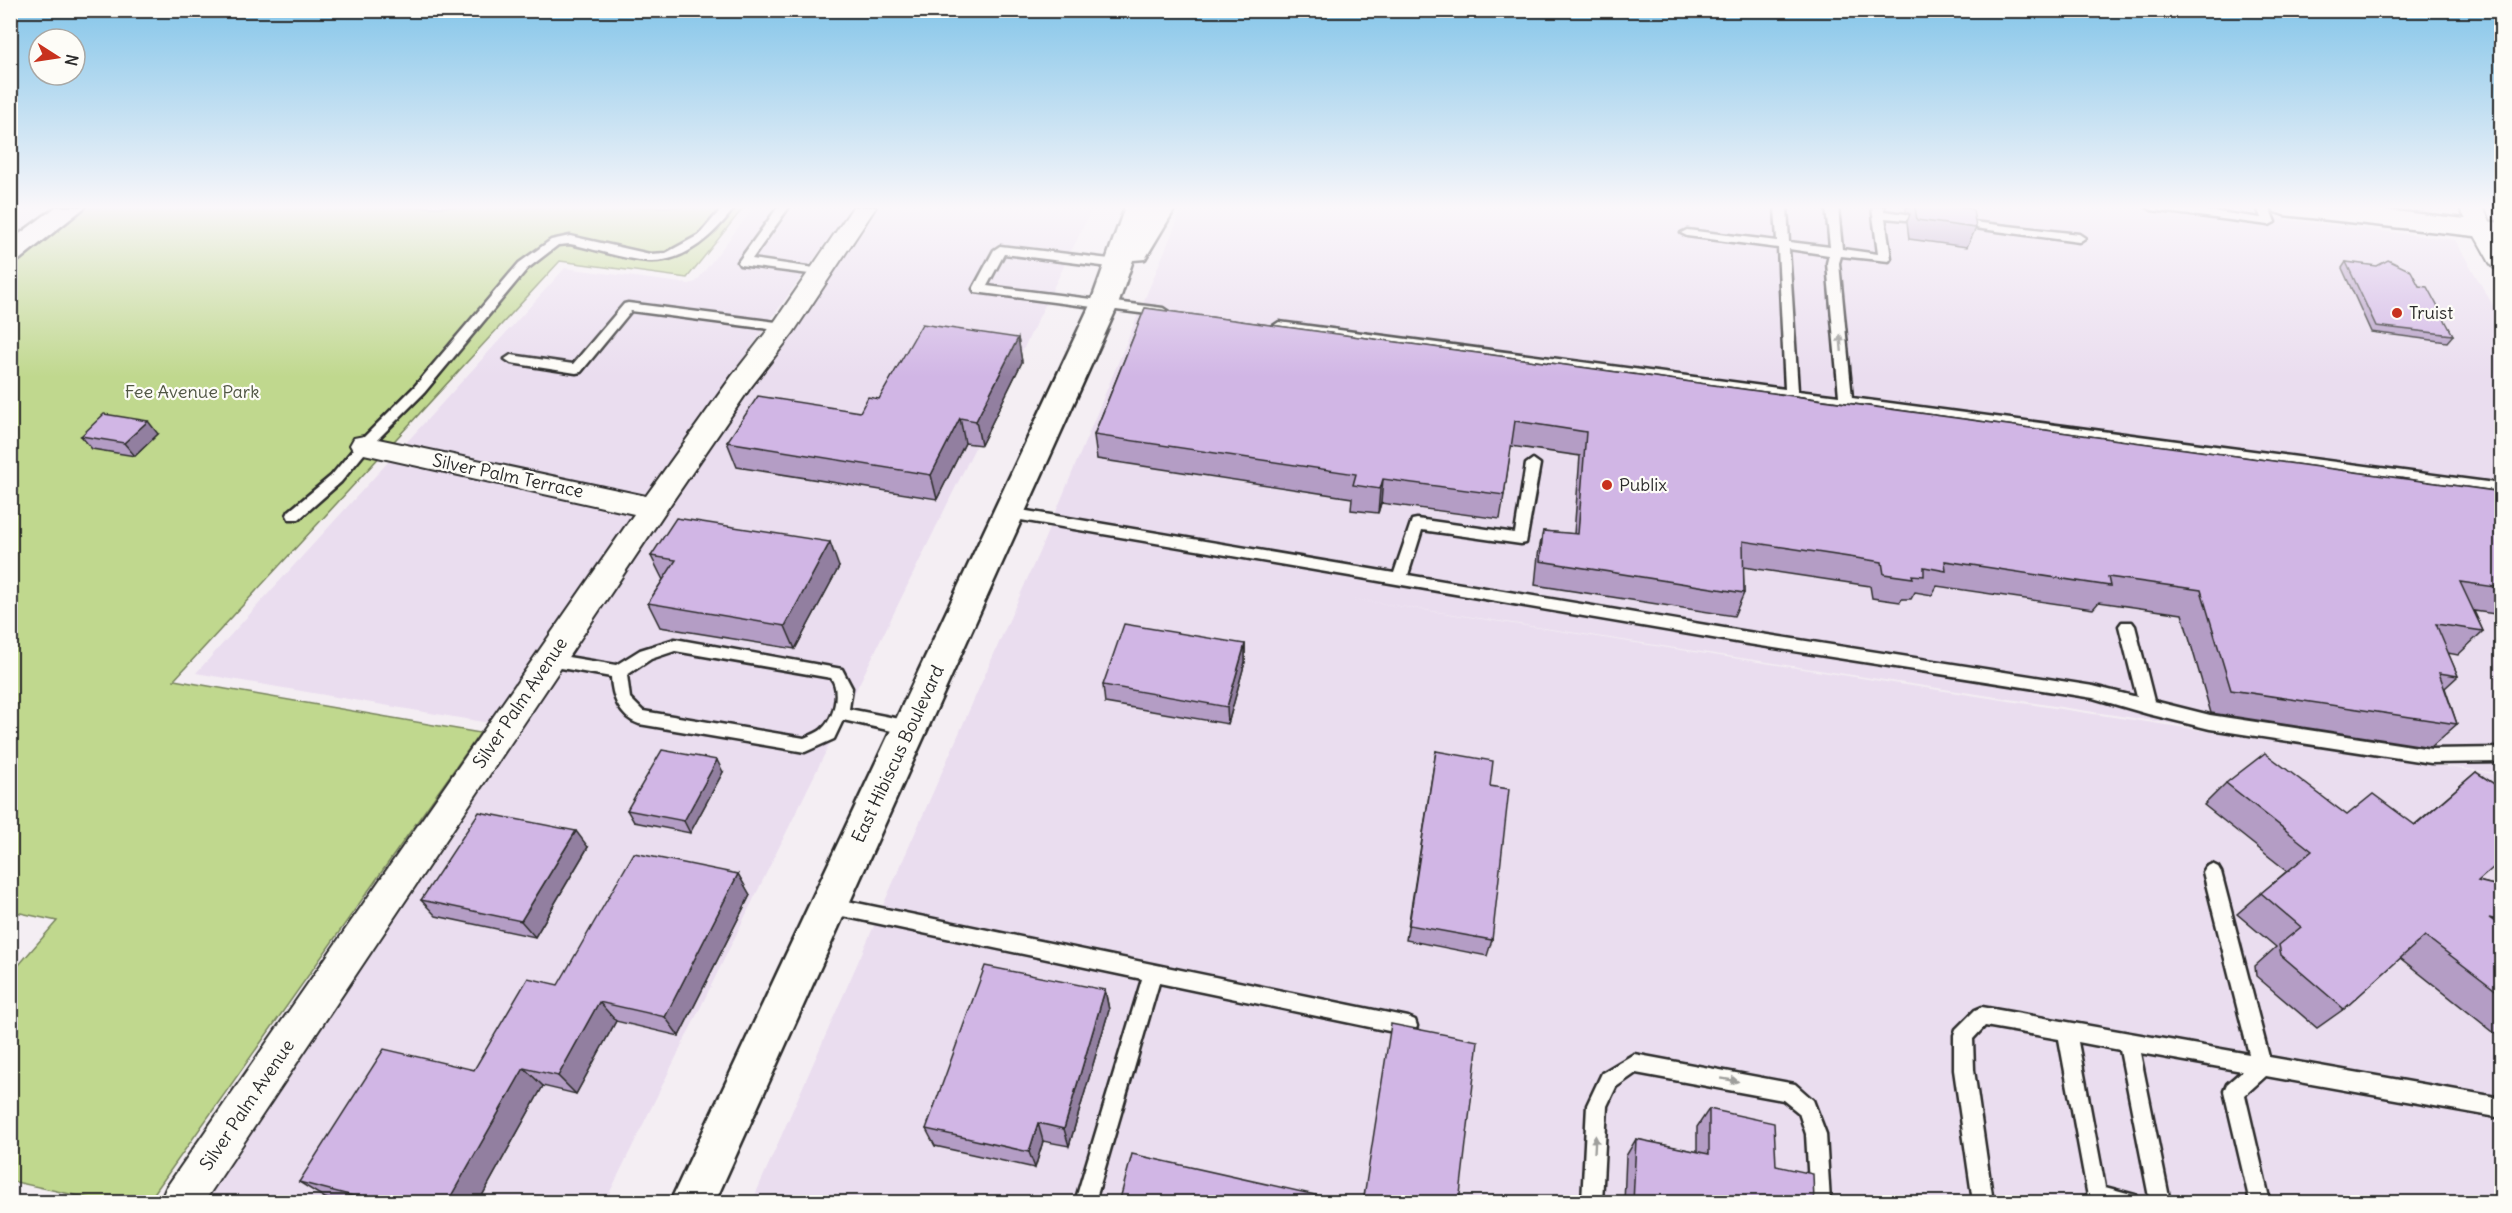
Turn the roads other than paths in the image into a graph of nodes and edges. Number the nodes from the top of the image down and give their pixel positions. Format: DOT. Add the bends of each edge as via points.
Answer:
graph roads {
  1 [pos="526,264"];
  2 [pos="755,264"];
  3 [pos="827,264"];
  4 [pos="993,264"];
  5 [pos="1115,264"];
  6 [pos="1118,264"];
  7 [pos="1129,264"];
  8 [pos="1785,264"];
  9 [pos="1833,264"];
  10 [pos="821,273"];
  11 [pos="1104,305"];
  12 [pos="1171,313"];
  13 [pos="1268,324"];
  14 [pos="784,327"];
  15 [pos="511,359"];
  16 [pos="1792,394"];
  17 [pos="1846,402"];
  18 [pos="364,445"];
  19 [pos="1533,464"];
  20 [pos="2502,489"];
  21 [pos="653,508"];
  22 [pos="1009,513"];
  23 [pos="294,515"];
  24 [pos="1399,579"];
  25 [pos="2127,626"];
  26 [pos="550,660"];
  27 [pos="620,672"];
  28 [pos="2148,708"];
  29 [pos="839,714"];
  30 [pos="910,728"];
  31 [pos="2502,755"];
  32 [pos="2212,872"];
  33 [pos="828,906"];
  34 [pos="1153,973"];
  35 [pos="1408,1026"];
  36 [pos="2067,1031"];
  37 [pos="2128,1042"];
  38 [pos="2262,1067"];
  39 [pos="2502,1108"];
  40 [pos="700,1200"];
  41 [pos="180,1203"];
  42 [pos="1085,1203"];
  43 [pos="1592,1203"];
  44 [pos="1820,1203"];
  45 [pos="1983,1203"];
  46 [pos="2128,1203"];
  47 [pos="2160,1203"];
  48 [pos="2260,1203"];
  1 -- 18 [label="lane" via="419,390"];
  2 -- 10 [label="lane"];
  3 -- 10 [label="street, Silver Palm Avenue"];
  4 -- 11 [label="lane" via="979,289"];
  5 -- 6 [label="lane"];
  6 -- 11 [label="street, East Hibiscus Boulevard"];
  7 -- 11 [label="street, East Hibiscus Boulevard"];
  8 -- 16 [label="lane"];
  17 -- 9 [label="lane, one-way"];
  10 -- 14 [label="street, Silver Palm Avenue"];
  11 -- 12 [label="lane"];
  11 -- 22 [label="street, East Hibiscus Boulevard"];
  13 -- 16 [label="lane"];
  14 -- 15 [label="lane" via="628,307 576,369"];
  14 -- 21 [label="street, Silver Palm Avenue"];
  16 -- 17 [label="lane"];
  17 -- 20 [label="lane"];
  18 -- 21 [label="street, Silver Palm Terrace"];
  18 -- 23 [label="lane" via="336,479"];
  19 -- 24 [label="lane" via="1521,539 1417,524"];
  21 -- 26 [label="street, Silver Palm Avenue"];
  22 -- 24 [label="lane"];
  22 -- 30 [label="street, East Hibiscus Boulevard"];
  24 -- 28 [label="lane" via="2093,692"];
  25 -- 28 [label="lane"];
  26 -- 27 [label="lane"];
  26 -- 41 [label="street, Silver Palm Avenue"];
  27 -- 29 [label="lane" via="619,693 627,708 639,717 805,745 828,734"];
  27 -- 29 [label="lane" via="634,658 675,645 836,673 845,683"];
  28 -- 31 [label="lane" via="2210,722 2431,756"];
  29 -- 30 [label="lane"];
  30 -- 33 [label="street, East Hibiscus Boulevard"];
  32 -- 38 [label="lane"];
  33 -- 34 [label="lane"];
  33 -- 40 [label="street, East Hibiscus Boulevard"];
  34 -- 35 [label="lane"];
  34 -- 42 [label="lane"];
  36 -- 37 [label="lane"];
  36 -- 45 [label="lane" via="1983,1016 1963,1035 1964,1070"];
  36 -- 46 [label="lane" via="2096,1196"];
  37 -- 38 [label="lane"];
  37 -- 47 [label="lane"];
  38 -- 39 [label="lane"];
  38 -- 48 [label="lane" via="2234,1091"];
  43 -- 44 [label="lane, one-way" via="1597,1105 1609,1080 1634,1063 1788,1091 1806,1107 1816,1134"];
}
